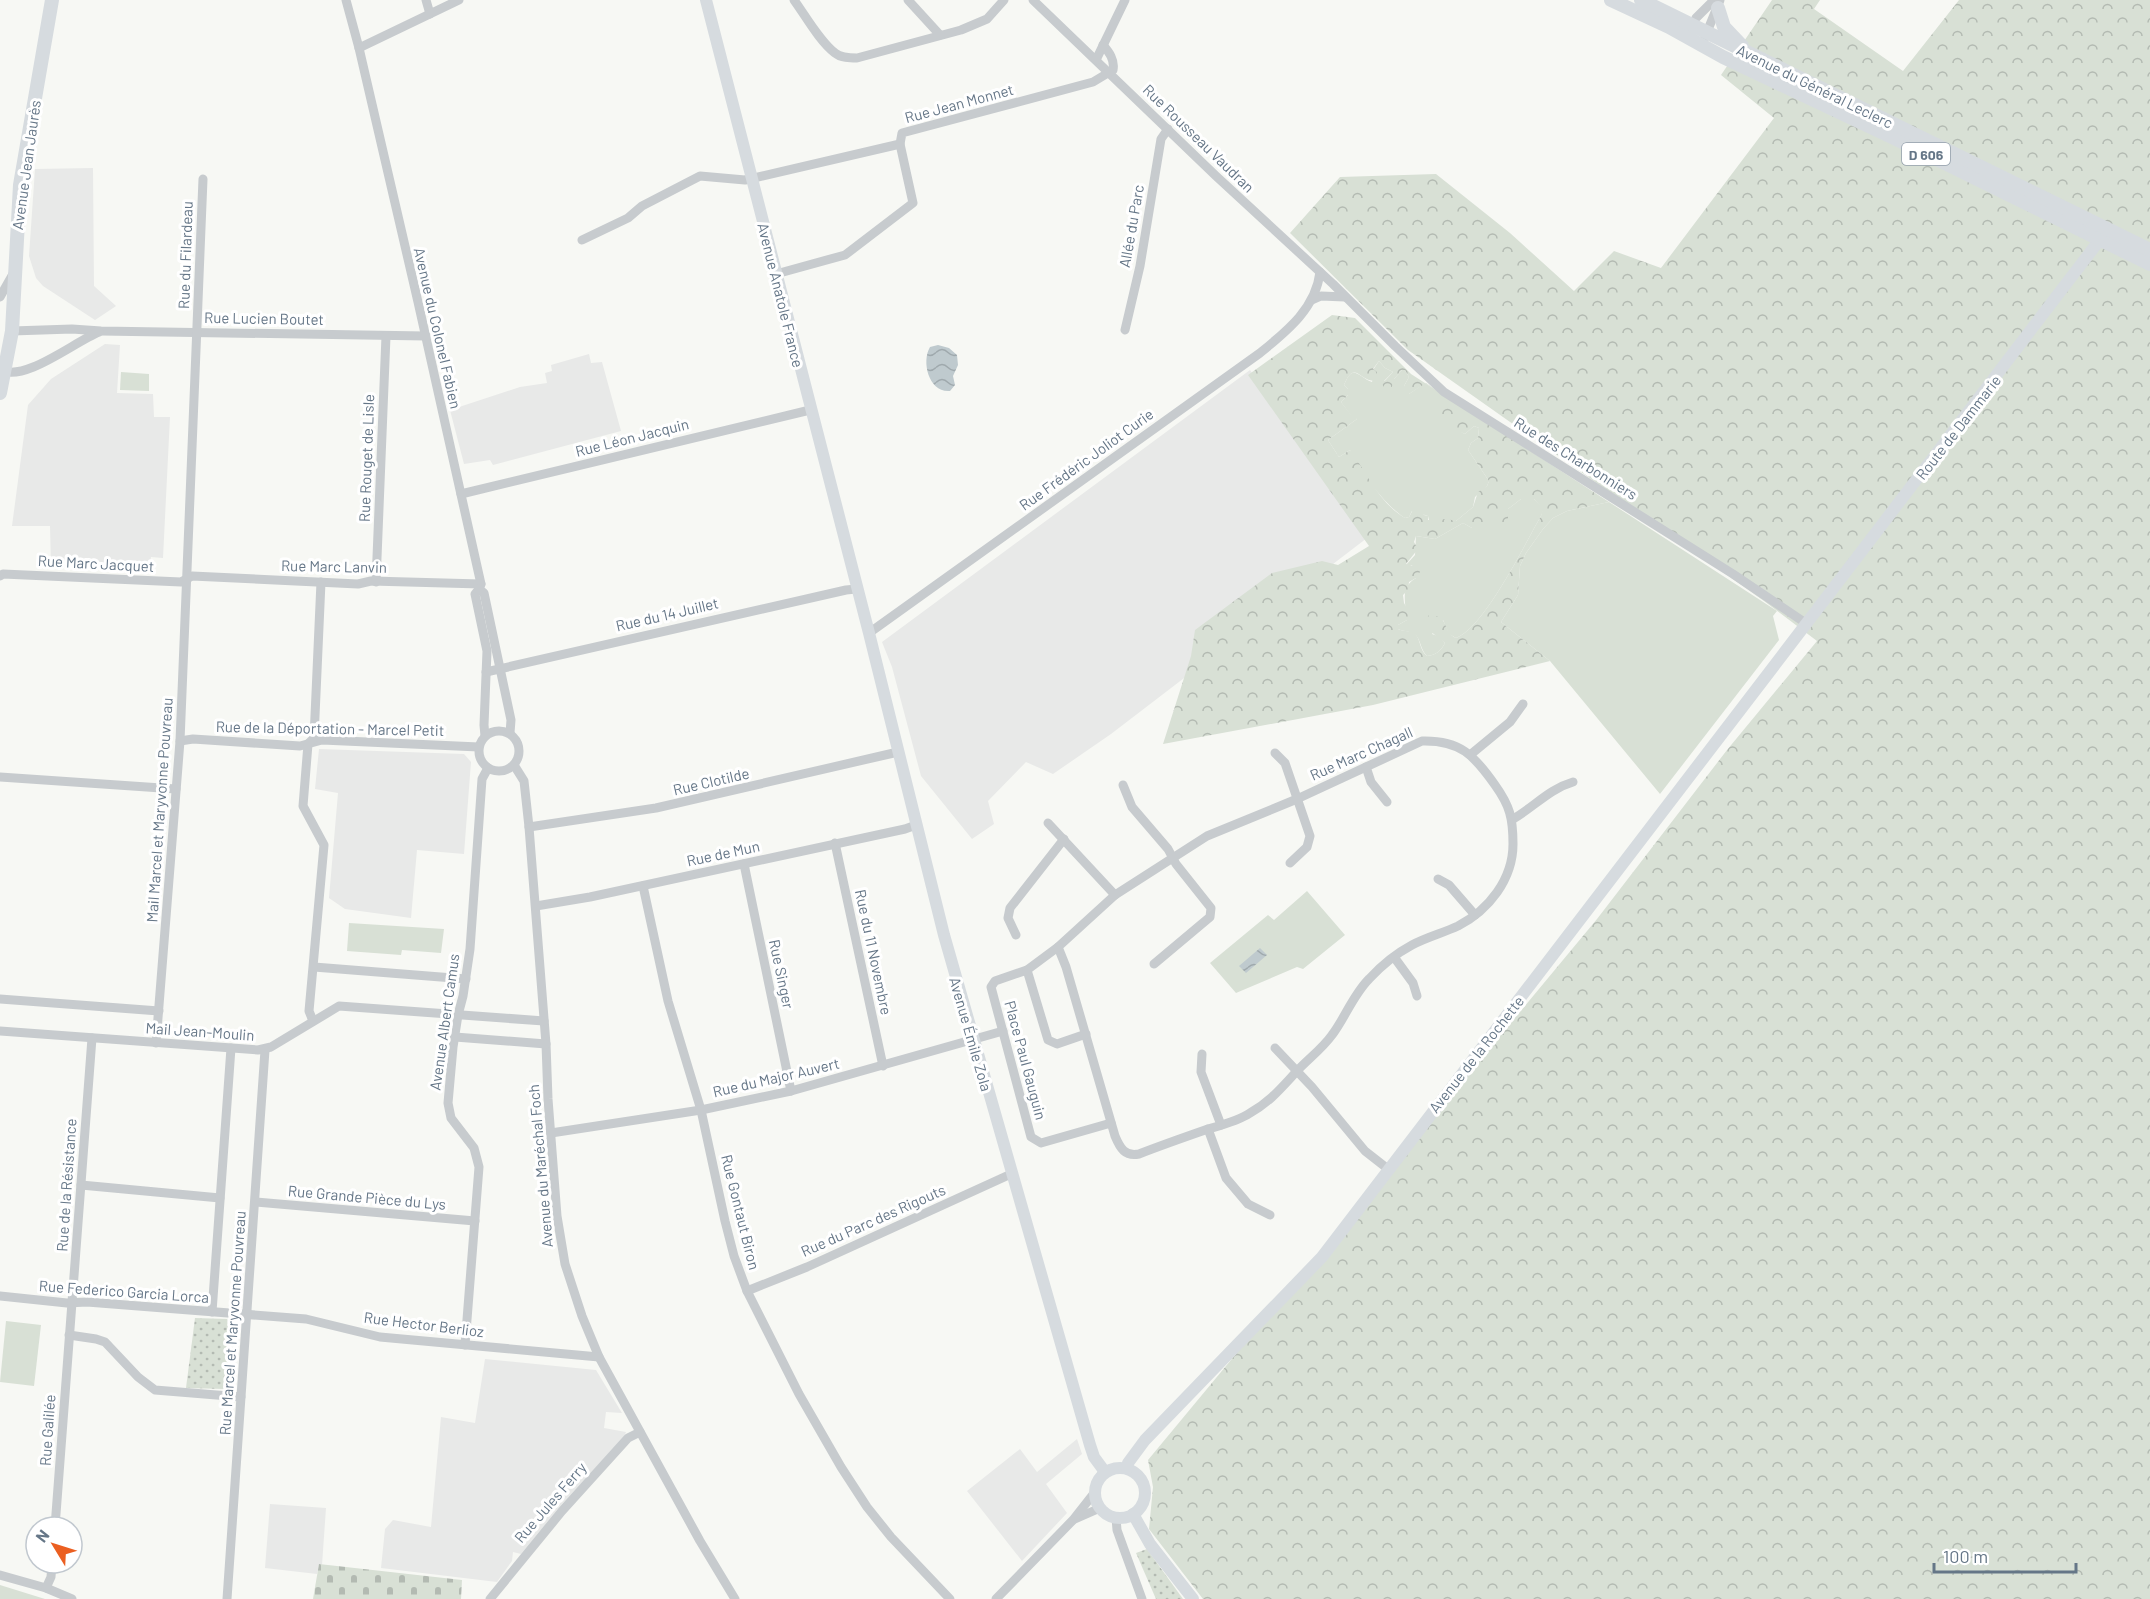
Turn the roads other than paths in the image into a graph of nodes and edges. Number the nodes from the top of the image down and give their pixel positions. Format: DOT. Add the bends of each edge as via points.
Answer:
graph roads {
  1 [pos="52,0"];
  2 [pos="346,0"];
  3 [pos="426,0"];
  4 [pos="459,0"];
  5 [pos="706,0"];
  6 [pos="794,0"];
  7 [pos="908,0"];
  8 [pos="1004,0"];
  9 [pos="1033,0"];
  10 [pos="1125,0"];
  11 [pos="1611,0"];
  12 [pos="1641,0"];
  13 [pos="1717,3"];
  14 [pos="430,14"];
  15 [pos="1686,31"];
  16 [pos="940,35"];
  17 [pos="1704,39"];
  18 [pos="1103,45"];
  19 [pos="359,48"];
  20 [pos="1750,54"];
  21 [pos="1096,60"];
  22 [pos="1109,73"];
  23 [pos="1168,129"];
  24 [pos="900,144"];
  25 [pos="752,178"];
  26 [pos="203,179"];
  27 [pos="2104,235"];
  28 [pos="582,240"];
  29 [pos="2150,250"];
  30 [pos="2150,264"];
  31 [pos="14,272"];
  32 [pos="1320,272"];
  33 [pos="776,274"];
  34 [pos="0,297"];
  35 [pos="1345,297"];
  36 [pos="1312,300"];
  37 [pos="1125,330"];
  38 [pos="12,331"];
  39 [pos="101,331"];
  40 [pos="197,331"];
  41 [pos="386,336"];
  42 [pos="426,336"];
  43 [pos="3,371"];
  44 [pos="0,393"];
  45 [pos="810,410"];
  46 [pos="461,494"];
  47 [pos="2,575"];
  48 [pos="187,579"];
  49 [pos="321,582"];
  50 [pos="376,582"];
  51 [pos="480,587"];
  52 [pos="856,589"];
  53 [pos="1807,624"];
  54 [pos="869,633"];
  55 [pos="498,665"];
  56 [pos="486,672"];
  57 [pos="1523,704"];
  58 [pos="510,733"];
  59 [pos="485,736"];
  60 [pos="180,741"];
  61 [pos="308,744"];
  62 [pos="479,747"];
  63 [pos="898,752"];
  64 [pos="1275,753"];
  65 [pos="1470,755"];
  66 [pos="514,765"];
  67 [pos="1366,767"];
  68 [pos="488,768"];
  69 [pos="0,777"];
  70 [pos="1573,782"];
  71 [pos="1123,785"];
  72 [pos="176,789"];
  73 [pos="1297,799"];
  74 [pos="1388,802"];
  75 [pos="1513,819"];
  76 [pos="1048,824"];
  77 [pos="916,825"];
  78 [pos="529,826"];
  79 [pos="1064,839"];
  80 [pos="835,843"];
  81 [pos="1172,858"];
  82 [pos="1290,863"];
  83 [pos="744,864"];
  84 [pos="1438,879"];
  85 [pos="643,886"];
  86 [pos="1115,895"];
  87 [pos="536,906"];
  88 [pos="1475,915"];
  89 [pos="1016,935"];
  90 [pos="1058,947"];
  91 [pos="1394,957"];
  92 [pos="1154,964"];
  93 [pos="314,967"];
  94 [pos="1027,970"];
  95 [pos="466,979"];
  96 [pos="995,981"];
  97 [pos="1417,996"];
  98 [pos="312,997"];
  99 [pos="0,999"];
  100 [pos="159,1011"];
  101 [pos="328,1013"];
  102 [pos="458,1016"];
  103 [pos="313,1021"];
  104 [pos="544,1021"];
  105 [pos="0,1031"];
  106 [pos="1003,1031"];
  107 [pos="1086,1034"];
  108 [pos="455,1037"];
  109 [pos="92,1038"];
  110 [pos="973,1040"];
  111 [pos="156,1042"];
  112 [pos="546,1044"];
  113 [pos="231,1048"];
  114 [pos="1275,1048"];
  115 [pos="265,1050"];
  116 [pos="1202,1054"];
  117 [pos="883,1066"];
  118 [pos="1296,1071"];
  119 [pos="791,1091"];
  120 [pos="701,1110"];
  121 [pos="1111,1123"];
  122 [pos="1221,1125"];
  123 [pos="1208,1129"];
  124 [pos="551,1133"];
  125 [pos="1388,1169"];
  126 [pos="1011,1174"];
  127 [pos="81,1185"];
  128 [pos="220,1198"];
  129 [pos="256,1202"];
  130 [pos="1270,1215"];
  131 [pos="475,1221"];
  132 [pos="747,1291"];
  133 [pos="0,1296"];
  134 [pos="72,1302"];
  135 [pos="212,1312"];
  136 [pos="247,1314"];
  137 [pos="69,1335"];
  138 [pos="465,1345"];
  139 [pos="599,1357"];
  140 [pos="241,1397"];
  141 [pos="640,1432"];
  142 [pos="1127,1468"];
  143 [pos="1105,1472"];
  144 [pos="1095,1492"];
  145 [pos="1100,1508"];
  146 [pos="56,1515"];
  147 [pos="1133,1515"];
  148 [pos="1116,1518"];
  149 [pos="1073,1520"];
  150 [pos="0,1575"];
  151 [pos="51,1575"];
  152 [pos="46,1588"];
  153 [pos="493,1598"];
  154 [pos="72,1599"];
  155 [pos="227,1599"];
  156 [pos="735,1599"];
  157 [pos="950,1599"];
  158 [pos="996,1599"];
  159 [pos="1142,1599"];
  160 [pos="1193,1599"];
  1 -- 31 [label="main road, Avenue Jean Jaurès" via="19,192"];
  2 -- 19 [label="street, Avenue du Colonel Fabien"];
  3 -- 14 [label="street"];
  4 -- 14 [label="street"];
  5 -- 25 [label="main road, Avenue Anatole France"];
  6 -- 16 [label="street" via="827,46 836,55 847,58"];
  7 -- 16 [label="street"];
  8 -- 16 [label="street" via="987,19"];
  9 -- 21 [label="street, Rue Rousseau Vaudran"];
  10 -- 18 [label="street"];
  11 -- 15 [label="main road, Avenue du Général Leclerc / D 606"];
  12 -- 15 [label="main road, Avenue du Général Leclerc / D 606"];
  13 -- 15 [label="street"];
  13 -- 17 [label="street"];
  13 -- 20 [label="main road" via="1730,35"];
  14 -- 19 [label="street"];
  15 -- 17 [label="main road, Avenue du Général Leclerc / D 606"];
  17 -- 20 [label="main road, Avenue du Général Leclerc / D 606"];
  17 -- 27 [label="main road, Avenue du Général Leclerc / D 606"];
  18 -- 21 [label="street"];
  18 -- 22 [label="street" via="1114,64"];
  19 -- 42 [label="street, Avenue du Colonel Fabien"];
  20 -- 27 [label="main road, Avenue du Général Leclerc / D 606"];
  21 -- 22 [label="street, Rue Rousseau Vaudran"];
  22 -- 23 [label="street, Rue Rousseau Vaudran"];
  22 -- 24 [label="street, Rue Jean Monnet" via="1094,82 902,133"];
  23 -- 32 [label="street, Rue Rousseau Vaudran"];
  23 -- 37 [label="street, Allée du Parc" via="1161,139"];
  24 -- 25 [label="street, Rue Jean Monnet"];
  24 -- 33 [label="street" via="913,203 845,255"];
  25 -- 28 [label="street, Rue Jean Monnet" via="700,176"];
  25 -- 33 [label="main road, Avenue Anatole France"];
  26 -- 40 [label="street, Rue du Filardeau"];
  27 -- 29 [label="main road, Avenue du Général Leclerc / D 606"];
  27 -- 30 [label="main road, Avenue du Général Leclerc / D 606"];
  27 -- 53 [label="main road, Route de Dammarie"];
  31 -- 34 [label="street"];
  31 -- 38 [label="main road, Avenue Jean Jaurès"];
  32 -- 35 [label="street, Rue Rousseau Vaudran"];
  32 -- 36 [label="street, Rue Frédéric Joliot Curie"];
  33 -- 45 [label="main road, Avenue Anatole France"];
  35 -- 36 [label="street" via="1321,296"];
  35 -- 53 [label="street, Rue des Charbonniers" via="1444,392"];
  36 -- 54 [label="street, Rue Frédéric Joliot Curie" via="1294,324 1260,353"];
  38 -- 39 [label="street, Rue Lucien Boutet"];
  38 -- 43 [label="main road, Avenue Jean Jaurès"];
  39 -- 40 [label="street, Rue Lucien Boutet"];
  39 -- 43 [label="street" via="29,370"];
  40 -- 41 [label="street, Rue Lucien Boutet"];
  40 -- 48 [label="street, Rue du Filardeau"];
  41 -- 42 [label="street, Rue Lucien Boutet"];
  41 -- 50 [label="street, Rue Rouget de Lisle"];
  42 -- 46 [label="street, Avenue du Colonel Fabien"];
  43 -- 44 [label="main road, Avenue Jean Jaurès"];
  45 -- 46 [label="street, Rue Léon Jacquin"];
  45 -- 52 [label="main road, Avenue Anatole France"];
  46 -- 51 [label="street, Avenue du Colonel Fabien"];
  47 -- 48 [label="street, Rue Marc Jacquet" via="182,582"];
  48 -- 49 [label="street, Rue Marc Lanvin" via="192,576"];
  48 -- 60 [label="street, Mail Marcel et Maryvonne Pouvreau"];
  49 -- 50 [label="street, Rue Marc Lanvin"];
  49 -- 61 [label="street" via="314,738"];
  50 -- 51 [label="street, Rue Marc Lanvin"];
  51 -- 55 [label="street, Avenue du Colonel Fabien"];
  51 -- 56 [label="street" via="475,594 487,651"];
  52 -- 54 [label="main road, Avenue Émile Zola"];
  52 -- 55 [label="street, Rue du 14 Juillet"];
  53 -- 125 [label="main road, Avenue de la Rochette"];
  54 -- 63 [label="main road, Avenue Émile Zola"];
  55 -- 56 [label="street, Rue du 14 Juillet"];
  55 -- 58 [label="street" via="511,720"];
  56 -- 59 [label="street"];
  57 -- 65 [label="street" via="1510,722"];
  58 -- 59 [label="street" via="497,730"];
  58 -- 66 [label="street" via="520,748"];
  59 -- 62 [label="street"];
  60 -- 61 [label="street, Rue de la Déportation - Marcel Petit"];
  60 -- 72 [label="street, Mail Marcel et Maryvonne Pouvreau"];
  61 -- 62 [label="street, Rue de la Déportation - Marcel Petit" via="322,741"];
  61 -- 93 [label="street" via="303,806 324,845"];
  62 -- 68 [label="street" via="480,758"];
  63 -- 77 [label="main road, Avenue Émile Zola"];
  63 -- 78 [label="street, Rue Clotilde" via="656,808"];
  64 -- 73 [label="street" via="1285,763"];
  65 -- 67 [label="street, Rue Marc Chagall" via="1441,741 1422,741"];
  65 -- 75 [label="street, Rue Marc Chagall" via="1494,784"];
  66 -- 68 [label="street" via="498,771"];
  66 -- 78 [label="street, Avenue du Maréchal Foch" via="524,781"];
  67 -- 73 [label="street, Rue Marc Chagall"];
  67 -- 74 [label="street" via="1371,782"];
  68 -- 95 [label="street, Avenue Albert Camus" via="482,778"];
  69 -- 72 [label="street"];
  70 -- 75 [label="street" via="1557,787"];
  71 -- 81 [label="street" via="1132,807"];
  72 -- 100 [label="street, Mail Marcel et Maryvonne Pouvreau"];
  73 -- 81 [label="street, Rue Marc Chagall" via="1207,836"];
  73 -- 82 [label="street" via="1310,836 1307,847"];
  75 -- 88 [label="street, Rue Marc Chagall" via="1513,851 1505,878"];
  76 -- 79 [label="street"];
  77 -- 80 [label="street, Rue de Mun"];
  77 -- 110 [label="main road, Avenue Émile Zola"];
  78 -- 87 [label="street, Avenue du Maréchal Foch"];
  79 -- 86 [label="street"];
  79 -- 89 [label="street" via="1010,908 1008,918"];
  80 -- 83 [label="street, Rue de Mun"];
  80 -- 117 [label="street, Rue du 11 Novembre"];
  81 -- 86 [label="street, Rue Marc Chagall"];
  81 -- 92 [label="street" via="1212,912"];
  83 -- 85 [label="street, Rue de Mun"];
  83 -- 119 [label="street, Rue Singer"];
  84 -- 88 [label="street" via="1449,885"];
  85 -- 87 [label="street, Rue de Mun"];
  85 -- 120 [label="street, Rue Gontaut Biron" via="668,1001"];
  86 -- 90 [label="street, Rue Marc Chagall"];
  87 -- 104 [label="street, Avenue du Maréchal Foch"];
  88 -- 91 [label="street, Rue Marc Chagall"];
  90 -- 94 [label="street, Rue Marc Chagall"];
  90 -- 107 [label="street, Rue Marc Chagall"];
  91 -- 97 [label="street" via="1413,983"];
  91 -- 118 [label="street, Rue Marc Chagall" via="1368,980 1331,1036"];
  93 -- 95 [label="street"];
  93 -- 98 [label="street"];
  94 -- 96 [label="street, Rue Marc Chagall"];
  94 -- 107 [label="street" via="1048,1040 1057,1044"];
  95 -- 102 [label="street, Avenue Albert Camus"];
  96 -- 106 [label="street, Place Paul Gauguin" via="991,987"];
  98 -- 101 [label="street"];
  98 -- 103 [label="street" via="309,1011"];
  99 -- 100 [label="street, Mail Jean-Moulin"];
  100 -- 111 [label="street, Mail Marcel et Maryvonne Pouvreau"];
  101 -- 102 [label="street, Mail Jean-Moulin" via="339,1006"];
  101 -- 103 [label="street, Mail Jean-Moulin"];
  102 -- 104 [label="street, Mail Jean-Moulin"];
  102 -- 108 [label="street, Avenue Albert Camus"];
  103 -- 115 [label="street, Mail Jean-Moulin"];
  104 -- 112 [label="street, Avenue du Maréchal Foch"];
  105 -- 109 [label="street, Mail Jean-Moulin"];
  106 -- 110 [label="street, Rue du Major Auvert"];
  106 -- 121 [label="street, Place Paul Gauguin" via="1031,1137 1041,1143"];
  107 -- 121 [label="street, Rue Marc Chagall"];
  108 -- 112 [label="street"];
  108 -- 131 [label="street, Avenue Albert Camus" via="449,1112 477,1155"];
  109 -- 111 [label="street, Mail Jean-Moulin"];
  109 -- 127 [label="street, Rue de la Résistance"];
  110 -- 117 [label="street, Rue du Major Auvert"];
  110 -- 126 [label="main road, Avenue Émile Zola"];
  111 -- 113 [label="street, Mail Jean-Moulin"];
  112 -- 124 [label="street, Avenue du Maréchal Foch"];
  113 -- 115 [label="street, Mail Jean-Moulin"];
  113 -- 128 [label="street"];
  114 -- 118 [label="street"];
  115 -- 129 [label="street, Rue Marcel et Maryvonne Pouvreau"];
  116 -- 122 [label="street" via="1201,1072"];
  117 -- 119 [label="street, Rue du Major Auvert"];
  118 -- 122 [label="street, Rue Marc Chagall" via="1268,1102"];
  118 -- 125 [label="street" via="1365,1151"];
  119 -- 120 [label="street, Rue du Major Auvert"];
  120 -- 124 [label="street, Rue du Major Auvert"];
  120 -- 132 [label="street, Rue Gontaut Biron" via="725,1221"];
  121 -- 123 [label="street, Rue Marc Chagall" via="1120,1148 1134,1155"];
  122 -- 123 [label="street, Rue Marc Chagall"];
  123 -- 130 [label="street" via="1226,1178 1248,1204"];
  124 -- 139 [label="street, Avenue du Maréchal Foch" via="565,1264"];
  125 -- 142 [label="main road, Avenue de la Rochette" via="1322,1257 1145,1440"];
  126 -- 132 [label="street, Rue du Parc des Rigouts"];
  126 -- 143 [label="main road, Avenue Émile Zola" via="1094,1457"];
  127 -- 128 [label="street"];
  127 -- 134 [label="street, Rue de la Résistance"];
  128 -- 135 [label="street"];
  129 -- 131 [label="street, Rue Grande Pièce du Lys"];
  129 -- 136 [label="street, Rue Marcel et Maryvonne Pouvreau"];
  131 -- 138 [label="street, Avenue Albert Camus"];
  132 -- 157 [label="street, Rue Gontaut Biron" via="799,1394 867,1507"];
  133 -- 134 [label="street, Rue Federico Garcia Lorca"];
  134 -- 135 [label="street, Rue Federico Garcia Lorca"];
  134 -- 137 [label="street, Rue de la Résistance"];
  135 -- 136 [label="street, Rue Federico Garcia Lorca"];
  136 -- 138 [label="street, Rue Hector Berlioz" via="306,1319 380,1337"];
  136 -- 140 [label="street, Rue Marcel et Maryvonne Pouvreau"];
  137 -- 140 [label="street" via="105,1342 155,1390"];
  137 -- 146 [label="street, Rue Galilée"];
  138 -- 139 [label="street, Rue Hector Berlioz"];
  139 -- 141 [label="street, Avenue du Maréchal Foch"];
  140 -- 155 [label="street, Rue Marcel et Maryvonne Pouvreau"];
  141 -- 153 [label="street, Rue Jules Ferry" via="628,1438 584,1485"];
  141 -- 156 [label="street, Avenue du Maréchal Foch"];
  142 -- 143 [label="main road"];
  142 -- 147 [label="main road" via="1137,1474 1145,1489 1144,1501"];
  143 -- 144 [label="main road"];
  144 -- 145 [label="main road"];
  144 -- 149 [label="street"];
  145 -- 148 [label="main road"];
  145 -- 149 [label="street"];
  147 -- 148 [label="main road"];
  147 -- 160 [label="main road" via="1150,1544"];
  148 -- 159 [label="street"];
  149 -- 158 [label="street"];
  150 -- 152 [label="street"];
  151 -- 152 [label="street"];
  152 -- 154 [label="street"];
}
